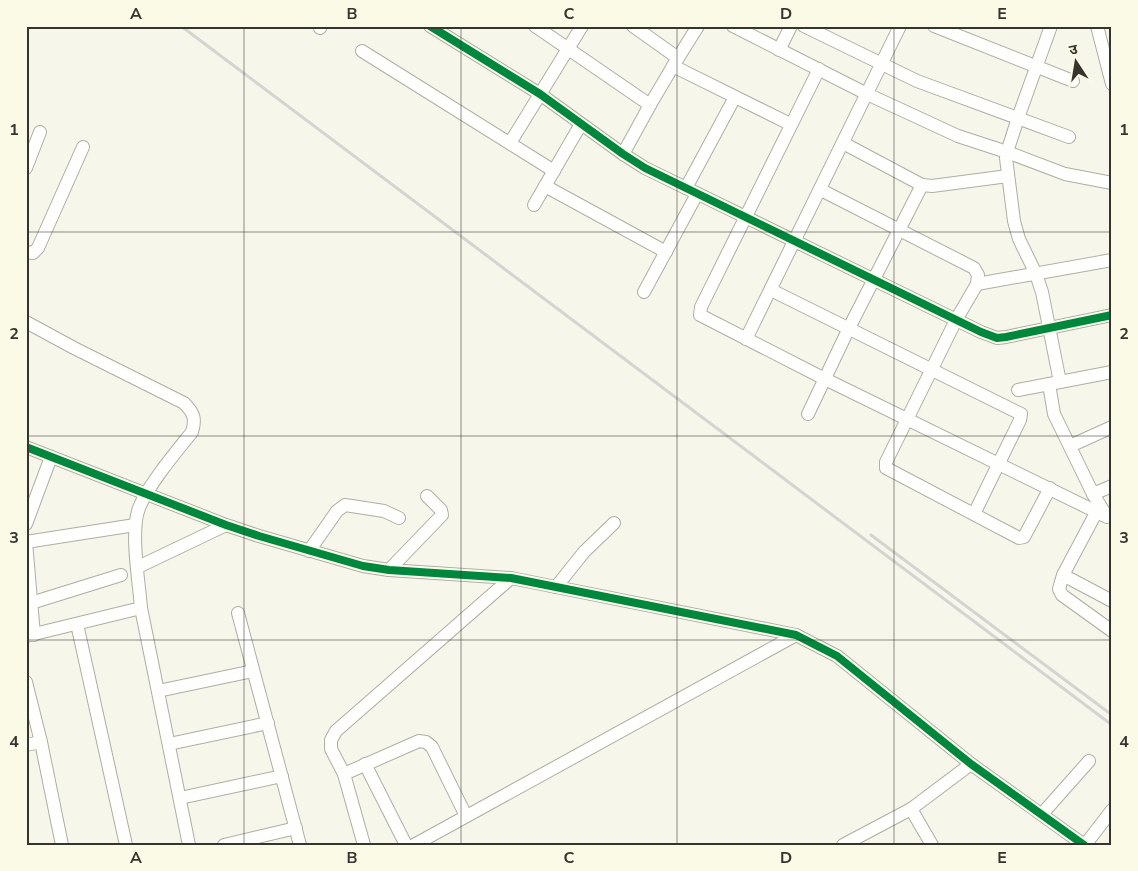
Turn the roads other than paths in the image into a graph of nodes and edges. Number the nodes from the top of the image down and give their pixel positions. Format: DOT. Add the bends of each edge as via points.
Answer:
graph roads {
  1 [pos="430,26"];
  2 [pos="535,26"];
  3 [pos="582,26"];
  4 [pos="633,26"];
  5 [pos="698,26"];
  6 [pos="733,26"];
  7 [pos="791,26"];
  8 [pos="804,26"];
  9 [pos="900,26"];
  10 [pos="934,26"];
  11 [pos="1050,26"];
  12 [pos="1096,26"];
  13 [pos="568,48"];
  14 [pos="779,50"];
  15 [pos="362,51"];
  16 [pos="676,62"];
  17 [pos="882,64"];
  18 [pos="1036,68"];
  19 [pos="818,69"];
  20 [pos="1073,81"];
  21 [pos="1112,84"];
  22 [pos="540,94"];
  23 [pos="867,94"];
  24 [pos="735,97"];
  25 [pos="650,105"];
  26 [pos="1018,118"];
  27 [pos="581,124"];
  28 [pos="790,124"];
  29 [pos="40,132"];
  30 [pos="1069,136"];
  31 [pos="510,143"];
  32 [pos="843,143"];
  33 [pos="83,147"];
  34 [pos="1007,152"];
  35 [pos="622,154"];
  36 [pos="26,168"];
  37 [pos="554,171"];
  38 [pos="1008,176"];
  39 [pos="1112,183"];
  40 [pos="922,185"];
  41 [pos="545,186"];
  42 [pos="821,190"];
  43 [pos="691,191"];
  44 [pos="534,204"];
  45 [pos="746,217"];
  46 [pos="900,231"];
  47 [pos="794,240"];
  48 [pos="26,252"];
  49 [pos="666,252"];
  50 [pos="1112,260"];
  51 [pos="1036,274"];
  52 [pos="875,279"];
  53 [pos="977,284"];
  54 [pos="771,290"];
  55 [pos="644,292"];
  56 [pos="1112,315"];
  57 [pos="956,320"];
  58 [pos="26,322"];
  59 [pos="1049,326"];
  60 [pos="849,328"];
  61 [pos="746,339"];
  62 [pos="932,369"];
  63 [pos="1112,372"];
  64 [pos="826,379"];
  65 [pos="1054,383"];
  66 [pos="1018,390"];
  67 [pos="808,414"];
  68 [pos="907,418"];
  69 [pos="1112,427"];
  70 [pos="1070,446"];
  71 [pos="26,447"];
  72 [pos="52,457"];
  73 [pos="999,463"];
  74 [pos="1112,486"];
  75 [pos="1050,488"];
  76 [pos="146,493"];
  77 [pos="1093,494"];
  78 [pos="426,496"];
  79 [pos="974,514"];
  80 [pos="1105,517"];
  81 [pos="399,518"];
  82 [pos="614,523"];
  83 [pos="26,524"];
  84 [pos="135,525"];
  85 [pos="226,525"];
  86 [pos="26,542"];
  87 [pos="309,551"];
  88 [pos="138,567"];
  89 [pos="389,570"];
  90 [pos="121,575"];
  91 [pos="1063,575"];
  92 [pos="511,578"];
  93 [pos="556,587"];
  94 [pos="1112,601"];
  95 [pos="31,603"];
  96 [pos="141,608"];
  97 [pos="238,613"];
  98 [pos="77,624"];
  99 [pos="1112,631"];
  100 [pos="796,635"];
  101 [pos="30,636"];
  102 [pos="253,671"];
  103 [pos="26,682"];
  104 [pos="158,691"];
  105 [pos="268,723"];
  106 [pos="41,742"];
  107 [pos="169,744"];
  108 [pos="26,745"];
  109 [pos="1089,761"];
  110 [pos="365,764"];
  111 [pos="971,764"];
  112 [pos="344,774"];
  113 [pos="282,776"];
  114 [pos="180,798"];
  115 [pos="911,810"];
  116 [pos="1112,810"];
  117 [pos="1042,814"];
  118 [pos="466,816"];
  119 [pos="296,828"];
  120 [pos="851,843"];
  121 [pos="62,845"];
  122 [pos="126,845"];
  123 [pos="189,845"];
  124 [pos="224,845"];
  125 [pos="300,845"];
  126 [pos="364,845"];
  127 [pos="406,845"];
  128 [pos="414,845"];
  129 [pos="932,845"];
  130 [pos="1084,845"];
  1 -- 22 [label="street"];
  2 -- 13 [label="street"];
  3 -- 13 [label="street"];
  4 -- 16 [label="street"];
  5 -- 16 [label="street"];
  6 -- 14 [label="street"];
  7 -- 14 [label="street"];
  8 -- 17 [label="street"];
  9 -- 17 [label="street"];
  10 -- 18 [label="street"];
  11 -- 18 [label="street"];
  12 -- 21 [label="street"];
  13 -- 22 [label="street"];
  13 -- 25 [label="street"];
  14 -- 19 [label="street"];
  15 -- 31 [label="street"];
  16 -- 24 [label="street"];
  16 -- 25 [label="street"];
  17 -- 23 [label="street"];
  17 -- 26 [label="street" via="917,81"];
  18 -- 20 [label="street"];
  18 -- 26 [label="street"];
  19 -- 23 [label="street"];
  19 -- 28 [label="street"];
  22 -- 27 [label="street"];
  22 -- 31 [label="street"];
  23 -- 32 [label="street"];
  23 -- 34 [label="street" via="958,136"];
  24 -- 28 [label="street"];
  24 -- 43 [label="street"];
  25 -- 35 [label="street"];
  26 -- 30 [label="street"];
  26 -- 34 [label="street"];
  27 -- 35 [label="street"];
  27 -- 37 [label="street"];
  28 -- 45 [label="street"];
  29 -- 36 [label="street"];
  31 -- 37 [label="street"];
  32 -- 40 [label="street"];
  32 -- 42 [label="street"];
  33 -- 48 [label="street" via="38,248 34,253"];
  34 -- 38 [label="street"];
  34 -- 39 [label="street" via="1066,174"];
  35 -- 43 [label="street"];
  37 -- 41 [label="street"];
  38 -- 40 [label="street"];
  38 -- 51 [label="street" via="1019,239"];
  40 -- 46 [label="street"];
  41 -- 44 [label="street"];
  41 -- 49 [label="street"];
  42 -- 46 [label="street"];
  42 -- 47 [label="street"];
  43 -- 45 [label="street"];
  43 -- 49 [label="street"];
  45 -- 47 [label="street"];
  45 -- 61 [label="street" via="700,315"];
  46 -- 52 [label="street"];
  46 -- 53 [label="street" via="974,268 978,275"];
  47 -- 52 [label="street"];
  47 -- 54 [label="street"];
  49 -- 55 [label="street"];
  50 -- 51 [label="street"];
  51 -- 53 [label="street"];
  51 -- 59 [label="street"];
  52 -- 57 [label="street"];
  52 -- 60 [label="street"];
  53 -- 57 [label="street"];
  54 -- 60 [label="street"];
  54 -- 61 [label="street"];
  56 -- 59 [label="street"];
  57 -- 59 [label="street" via="997,338"];
  57 -- 62 [label="street"];
  58 -- 76 [label="street" via="184,403 194,414 192,432"];
  59 -- 65 [label="street"];
  60 -- 62 [label="street"];
  60 -- 64 [label="street"];
  61 -- 64 [label="street"];
  62 -- 68 [label="street"];
  62 -- 73 [label="street" via="1021,414"];
  63 -- 65 [label="street"];
  64 -- 67 [label="street"];
  64 -- 68 [label="street"];
  65 -- 66 [label="street"];
  65 -- 70 [label="street" via="1054,414"];
  68 -- 73 [label="street"];
  68 -- 79 [label="street" via="886,468"];
  69 -- 70 [label="street"];
  70 -- 77 [label="street"];
  71 -- 72 [label="street"];
  72 -- 76 [label="street"];
  72 -- 83 [label="street"];
  73 -- 75 [label="street"];
  73 -- 79 [label="street"];
  74 -- 77 [label="street"];
  75 -- 79 [label="street" via="1022,538"];
  75 -- 80 [label="street"];
  76 -- 84 [label="street" via="138,508"];
  76 -- 85 [label="street"];
  77 -- 80 [label="street"];
  78 -- 89 [label="street" via="442,514"];
  80 -- 91 [label="street"];
  81 -- 87 [label="street" via="384,511 345,505 336,511"];
  82 -- 93 [label="street" via="584,552"];
  84 -- 86 [label="street"];
  84 -- 88 [label="street"];
  85 -- 87 [label="street"];
  85 -- 88 [label="street"];
  86 -- 95 [label="street"];
  87 -- 89 [label="street"];
  88 -- 96 [label="street"];
  89 -- 92 [label="street"];
  90 -- 95 [label="street"];
  91 -- 94 [label="street"];
  91 -- 99 [label="street" via="1059,589 1062,595"];
  92 -- 93 [label="street"];
  92 -- 112 [label="street" via="336,730 331,749"];
  93 -- 100 [label="street"];
  95 -- 101 [label="street"];
  96 -- 98 [label="street"];
  96 -- 104 [label="street"];
  97 -- 102 [label="street"];
  98 -- 101 [label="street"];
  98 -- 122 [label="street"];
  100 -- 111 [label="street" via="837,656"];
  100 -- 118 [label="street"];
  102 -- 104 [label="street"];
  102 -- 105 [label="street"];
  103 -- 106 [label="street"];
  104 -- 107 [label="street"];
  105 -- 107 [label="street"];
  105 -- 113 [label="street"];
  106 -- 108 [label="street"];
  106 -- 121 [label="street"];
  107 -- 114 [label="street"];
  109 -- 117 [label="street"];
  110 -- 112 [label="street"];
  110 -- 118 [label="street" via="419,741 426,742 432,747"];
  110 -- 127 [label="street"];
  111 -- 115 [label="street"];
  111 -- 117 [label="street"];
  112 -- 126 [label="street"];
  113 -- 114 [label="street"];
  113 -- 119 [label="street"];
  114 -- 123 [label="street"];
  115 -- 120 [label="street"];
  115 -- 129 [label="street"];
  116 -- 130 [label="street"];
  117 -- 130 [label="street"];
  118 -- 128 [label="street"];
  119 -- 124 [label="street"];
  119 -- 125 [label="street"];
}
